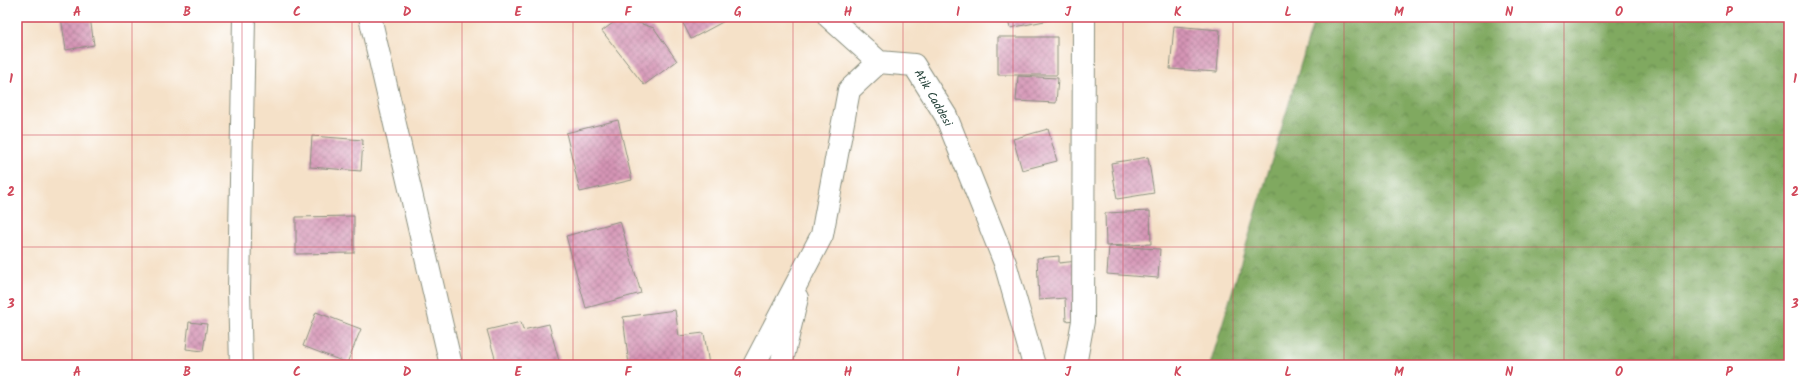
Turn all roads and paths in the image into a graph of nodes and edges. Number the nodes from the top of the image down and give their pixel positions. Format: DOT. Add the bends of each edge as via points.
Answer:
graph roads {
  1 [pos="244,17"];
  2 [pos="370,17"];
  3 [pos="828,17"];
  4 [pos="1084,17"];
  5 [pos="879,62"];
  6 [pos="805,265"];
  7 [pos="241,365"];
  8 [pos="451,365"];
  9 [pos="754,365"];
  10 [pos="781,365"];
  11 [pos="1034,365"];
  12 [pos="1075,365"];
  1 -- 7 [label="street" via="239,290"];
  2 -- 8 [label="street"];
  3 -- 5 [label="street"];
  4 -- 12 [label="street" via="1083,321"];
  5 -- 6 [label="street" via="849,90 822,235"];
  5 -- 11 [label="street, Atik Caddesi" via="914,65 946,116 1005,264"];
  6 -- 9 [label="street"];
  6 -- 10 [label="street"];
}
